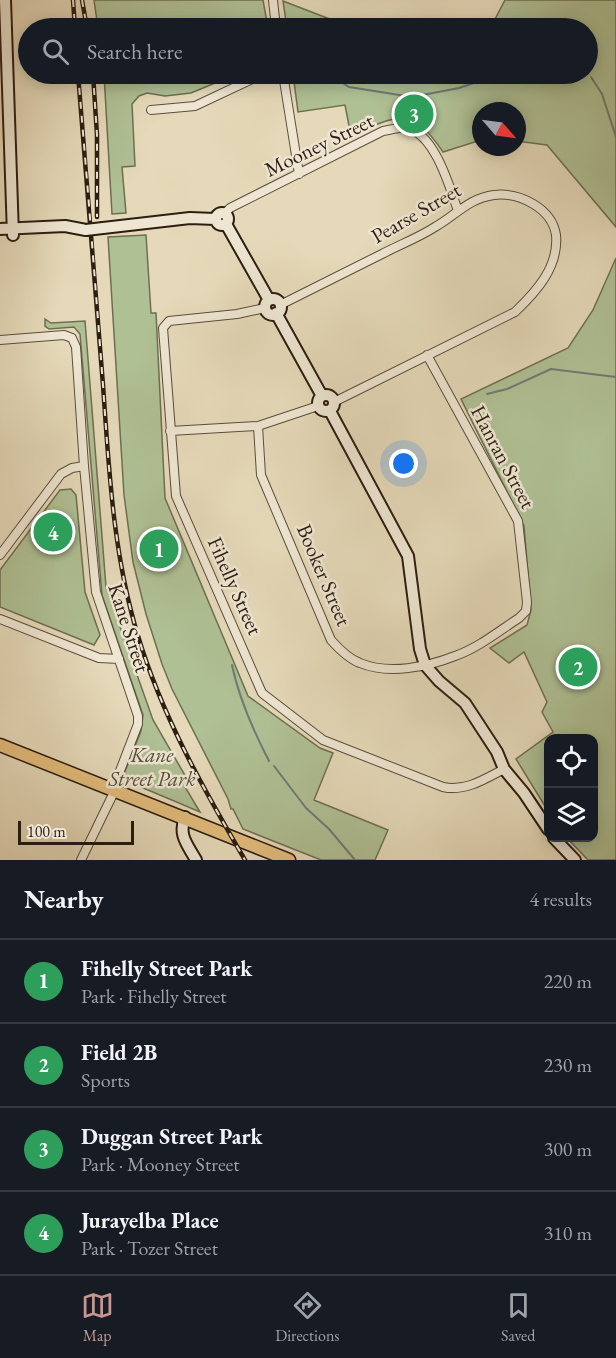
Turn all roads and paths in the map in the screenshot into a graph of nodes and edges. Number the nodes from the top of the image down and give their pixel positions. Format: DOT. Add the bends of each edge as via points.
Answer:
graph roads {
  1 [pos="5,0"];
  2 [pos="273,0"];
  3 [pos="275,18"];
  4 [pos="242,84"];
  5 [pos="285,84"];
  6 [pos="3,87"];
  7 [pos="151,110"];
  8 [pos="5,143"];
  9 [pos="299,174"];
  10 [pos="458,211"];
  11 [pos="222,219"];
  12 [pos="0,230"];
  13 [pos="13,232"];
  14 [pos="0,236"];
  15 [pos="267,304"];
  16 [pos="278,309"];
  17 [pos="0,340"];
  18 [pos="427,355"];
  19 [pos="320,401"];
  20 [pos="332,406"];
  21 [pos="258,426"];
  22 [pos="170,431"];
  23 [pos="84,466"];
  24 [pos="0,555"];
  25 [pos="0,619"];
  26 [pos="119,659"];
  27 [pos="425,665"];
  28 [pos="0,745"];
  29 [pos="504,769"];
  30 [pos="114,790"];
  31 [pos="185,817"];
  32 [pos="544,822"];
  33 [pos="559,842"];
  34 [pos="81,860"];
  35 [pos="196,860"];
  36 [pos="289,860"];
  37 [pos="575,860"];
  1 -- 6 [label="street"];
  2 -- 3 [label="street"];
  4 -- 7 [label="street" via="195,106"];
  5 -- 9 [label="street"];
  6 -- 8 [label="street"];
  8 -- 13 [label="street"];
  9 -- 10 [label="street, Mooney Street" via="383,131 407,128 432,148"];
  9 -- 11 [label="street, Mooney Street" via="230,208"];
  10 -- 16 [label="street, Pearse Street" via="435,227"];
  10 -- 18 [label="street, Pearse Street" via="473,200 495,194 528,200 546,213 555,232 554,261 536,291 514,312"];
  11 -- 13 [label="street, bridge"];
  11 -- 15 [label="street"];
  12 -- 13 [label="street"];
  13 -- 14 [label="street"];
  15 -- 16 [label="street" via="268,313"];
  15 -- 22 [label="street, Fihelly Street" via="237,314 169,321 163,328"];
  16 -- 19 [label="street"];
  17 -- 23 [label="street, Kane Street" via="64,334 72,338 76,347"];
  18 -- 20 [label="street, Pearse Street"];
  18 -- 27 [label="street, Hanran Street" via="518,521 527,607 519,618 463,653"];
  19 -- 20 [label="street" via="324,411"];
  19 -- 21 [label="street"];
  20 -- 27 [label="street" via="408,556"];
  21 -- 22 [label="street"];
  21 -- 27 [label="street, Booker Street" via="261,475 331,640 358,663 395,669"];
  22 -- 29 [label="street, Fihelly Street" via="177,501 262,693 324,740 443,787 472,785"];
  23 -- 24 [label="street" via="61,474"];
  23 -- 26 [label="street, Kane Street" via="96,592"];
  25 -- 26 [label="street" via="99,658"];
  26 -- 30 [label="street, Kane Street" via="138,724"];
  27 -- 29 [label="street" via="465,703"];
  28 -- 30 [label="main road"];
  29 -- 32 [label="street"];
  30 -- 31 [label="main road"];
  30 -- 34 [label="street, Kane Street"];
  31 -- 35 [label="street" via="180,828"];
  31 -- 36 [label="main road"];
  33 -- 37 [label="street"];
}
